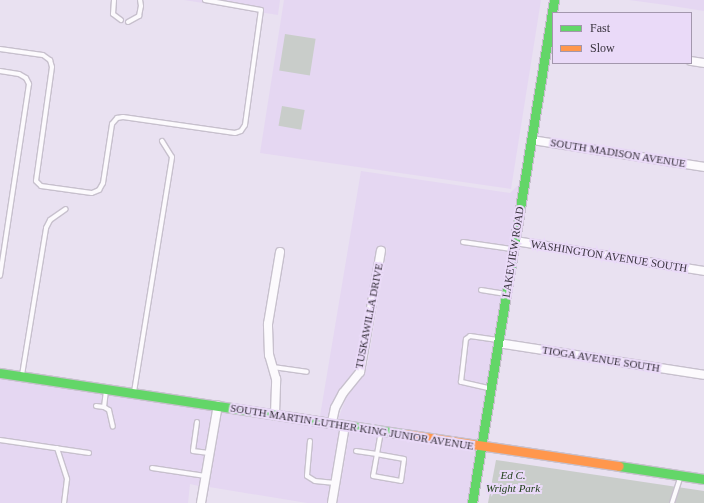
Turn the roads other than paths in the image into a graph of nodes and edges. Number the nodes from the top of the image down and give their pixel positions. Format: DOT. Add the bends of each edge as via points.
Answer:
graph roads {
  1 [pos="114,0"];
  2 [pos="140,0"];
  3 [pos="205,0"];
  4 [pos="554,0"];
  5 [pos="553,12"];
  6 [pos="121,20"];
  7 [pos="128,22"];
  8 [pos="552,25"];
  9 [pos="551,38"];
  10 [pos="0,49"];
  11 [pos="692,61"];
  12 [pos="704,63"];
  13 [pos="0,71"];
  14 [pos="532,140"];
  15 [pos="162,142"];
  16 [pos="704,167"];
  17 [pos="66,209"];
  18 [pos="463,242"];
  19 [pos="514,245"];
  20 [pos="381,251"];
  21 [pos="280,252"];
  22 [pos="704,271"];
  23 [pos="0,276"];
  24 [pos="481,290"];
  25 [pos="506,294"];
  26 [pos="498,342"];
  27 [pos="273,367"];
  28 [pos="0,372"];
  29 [pos="307,372"];
  30 [pos="22,375"];
  31 [pos="704,375"];
  32 [pos="106,388"];
  33 [pos="491,389"];
  34 [pos="134,392"];
  35 [pos="218,405"];
  36 [pos="96,406"];
  37 [pos="104,407"];
  38 [pos="275,414"];
  39 [pos="197,422"];
  40 [pos="332,422"];
  41 [pos="345,424"];
  42 [pos="113,427"];
  43 [pos="381,430"];
  44 [pos="0,440"];
  45 [pos="310,441"];
  46 [pos="57,448"];
  47 [pos="482,448"];
  48 [pos="356,451"];
  49 [pos="89,453"];
  50 [pos="210,453"];
  51 [pos="377,454"];
  52 [pos="152,468"];
  53 [pos="206,476"];
  54 [pos="681,476"];
  55 [pos="704,479"];
  56 [pos="335,483"];
  57 [pos="64,503"];
  58 [pos="201,503"];
  59 [pos="332,503"];
  60 [pos="472,503"];
  61 [pos="672,503"];
  1 -- 6 [label="lane" via="113,14"];
  2 -- 7 [label="lane" via="139,16"];
  3 -- 10 [label="lane" via="261,10 245,125 236,133 117,118 112,124 103,183 99,190 92,193 41,186 36,181 52,67 50,60 43,55"];
  4 -- 5 [label="street, LAKEVIEW ROAD"];
  8 -- 9 [label="street, LAKEVIEW ROAD"];
  9 -- 14 [label="street, LAKEVIEW ROAD"];
  11 -- 12 [label="street"];
  13 -- 23 [label="lane" via="19,74 26,78 29,84"];
  14 -- 16 [label="street, SOUTH MADISON AVENUE"];
  14 -- 19 [label="street, LAKEVIEW ROAD"];
  15 -- 34 [label="lane" via="172,157"];
  17 -- 30 [label="lane" via="50,220 46,228"];
  18 -- 19 [label="lane"];
  19 -- 22 [label="street, WASHINGTON AVENUE SOUTH"];
  19 -- 25 [label="street, LAKEVIEW ROAD"];
  20 -- 40 [label="street, TUSKAWILLA DRIVE" via="360,372 343,393 335,408"];
  21 -- 27 [label="street" via="268,324 269,355"];
  24 -- 25 [label="lane"];
  25 -- 26 [label="street, LAKEVIEW ROAD"];
  26 -- 31 [label="street, TIOGA AVENUE SOUTH"];
  26 -- 33 [label="street, LAKEVIEW ROAD"];
  26 -- 33 [label="lane" via="470,336 466,340 460,379 465,385"];
  27 -- 29 [label="lane"];
  27 -- 38 [label="street" via="277,396"];
  28 -- 30 [label="street, SOUTH MARTIN LUTHER KING JUNIOR AVENUE"];
  30 -- 32 [label="street, SOUTH MARTIN LUTHER KING JUNIOR AVENUE"];
  32 -- 34 [label="street, SOUTH MARTIN LUTHER KING JUNIOR AVENUE"];
  32 -- 37 [label="lane"];
  33 -- 47 [label="street, LAKEVIEW ROAD"];
  34 -- 35 [label="street, SOUTH MARTIN LUTHER KING JUNIOR AVENUE"];
  35 -- 38 [label="street, SOUTH MARTIN LUTHER KING JUNIOR AVENUE"];
  35 -- 50 [label="street"];
  36 -- 37 [label="lane"];
  37 -- 42 [label="lane" via="109,410"];
  38 -- 40 [label="street, SOUTH MARTIN LUTHER KING JUNIOR AVENUE"];
  39 -- 50 [label="lane" via="192,451"];
  40 -- 41 [label="street, SOUTH MARTIN LUTHER KING JUNIOR AVENUE"];
  41 -- 43 [label="street, SOUTH MARTIN LUTHER KING JUNIOR AVENUE"];
  41 -- 56 [label="street"];
  43 -- 47 [label="street, SOUTH MARTIN LUTHER KING JUNIOR AVENUE"];
  43 -- 51 [label="lane"];
  44 -- 46 [label="lane"];
  45 -- 56 [label="lane" via="307,476 315,481"];
  46 -- 49 [label="lane"];
  46 -- 57 [label="lane" via="68,479"];
  47 -- 54 [label="street, SOUTH MARTIN LUTHER KING JUNIOR AVENUE"];
  47 -- 60 [label="street, LAKEVIEW ROAD"];
  48 -- 51 [label="lane"];
  50 -- 53 [label="street"];
  51 -- 51 [label="lane" via="404,458 401,481 373,476"];
  52 -- 53 [label="lane"];
  53 -- 58 [label="street"];
  54 -- 55 [label="street, SOUTH MARTIN LUTHER KING JUNIOR AVENUE"];
  54 -- 61 [label="lane"];
  56 -- 59 [label="street"];
}
